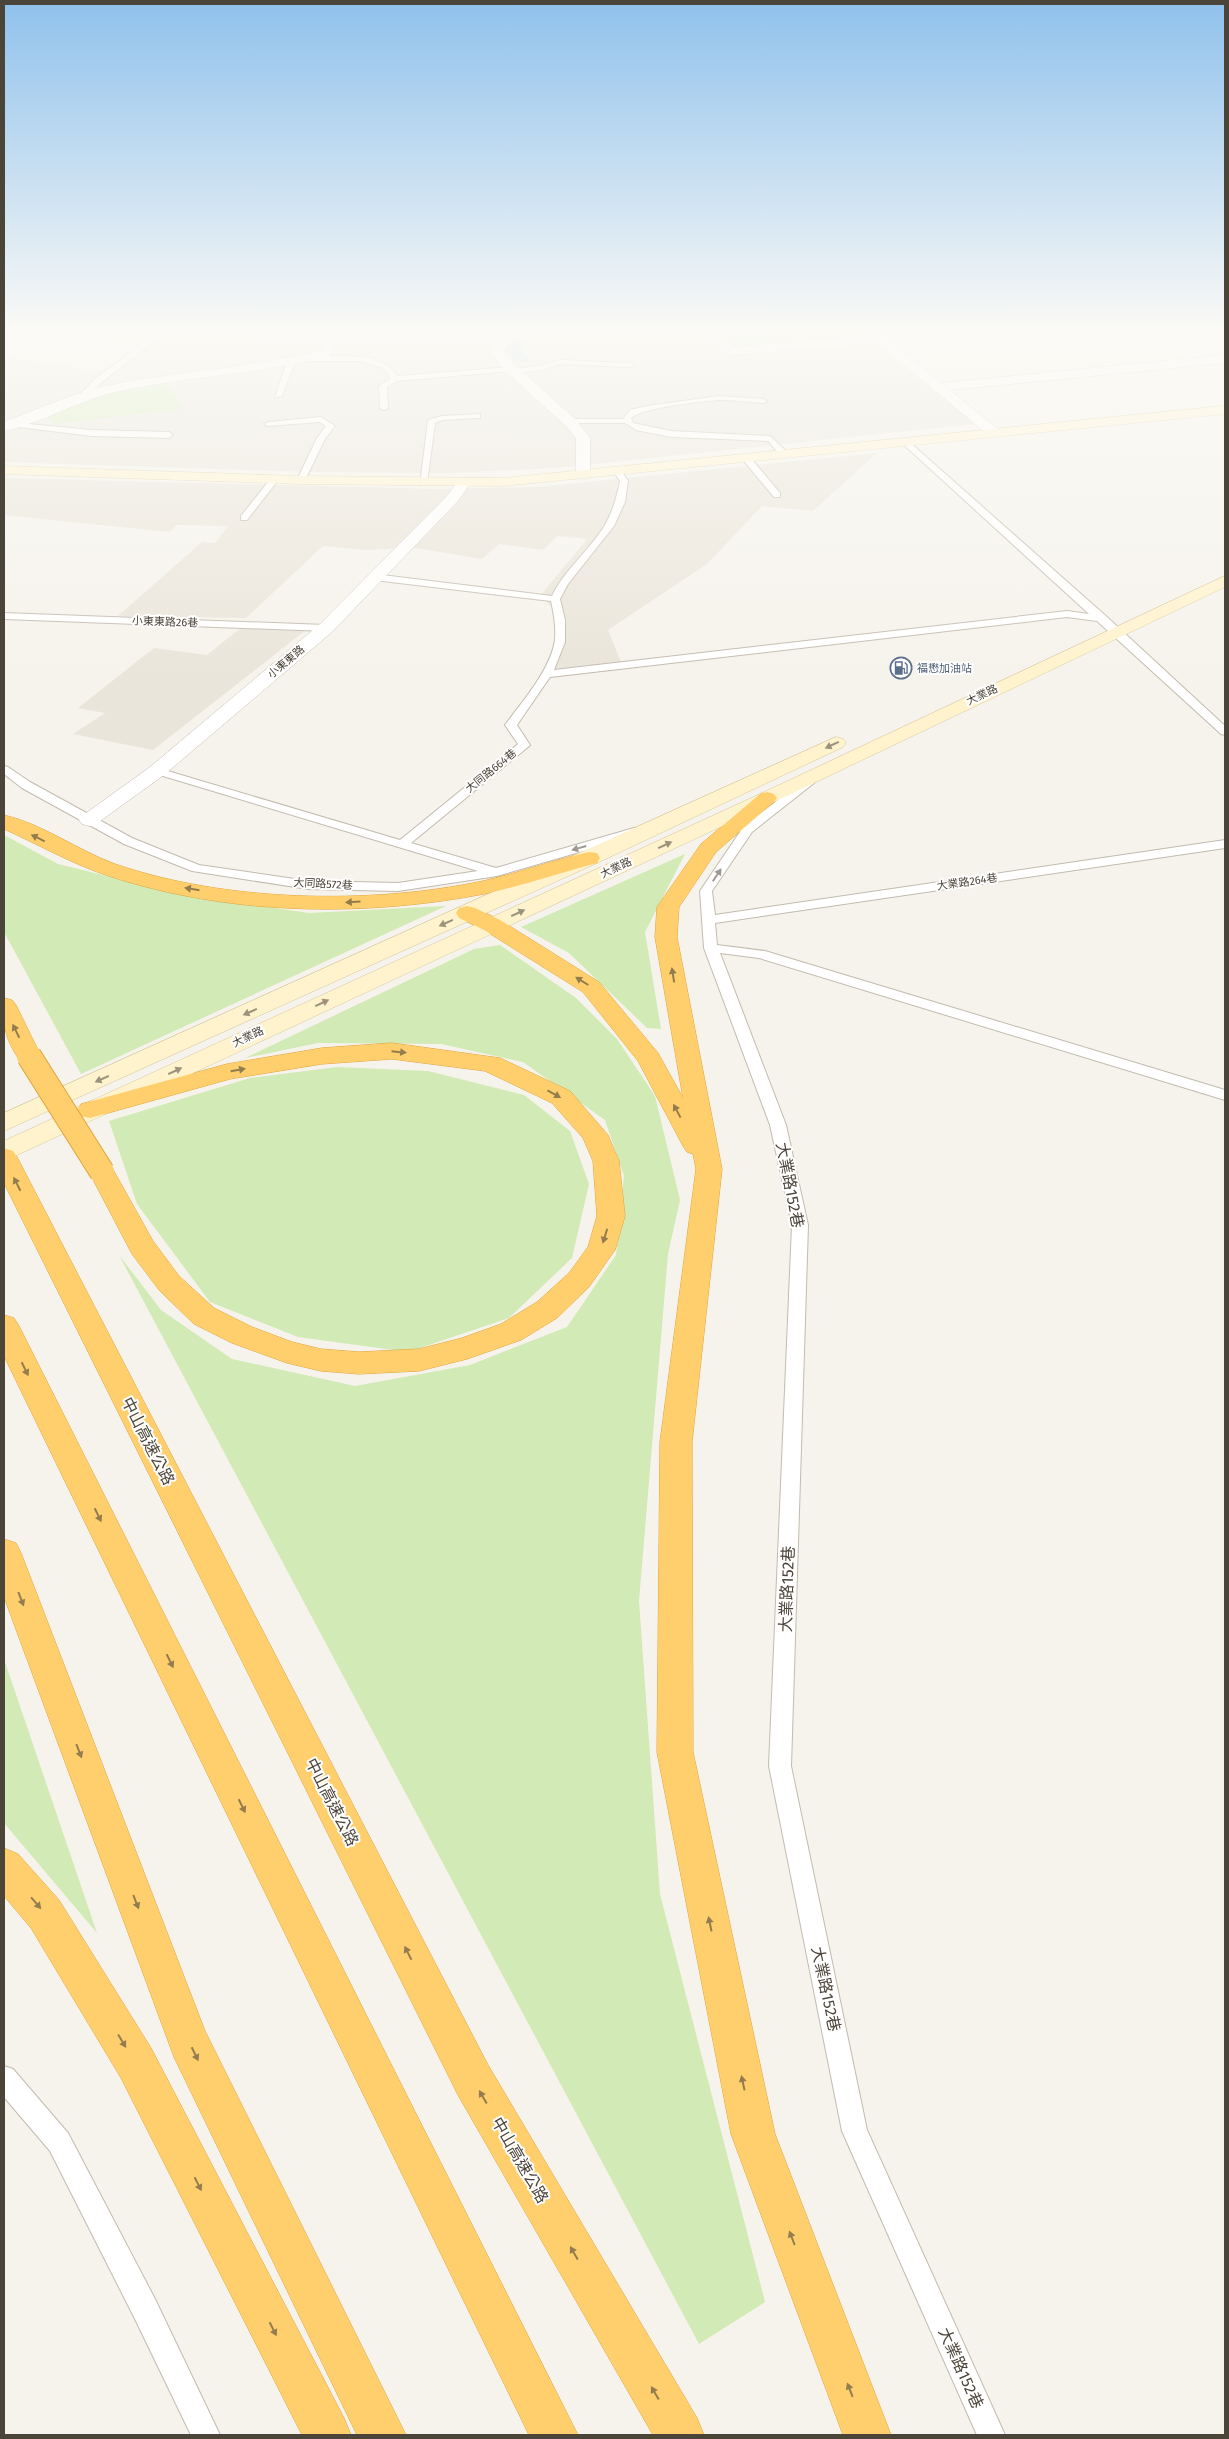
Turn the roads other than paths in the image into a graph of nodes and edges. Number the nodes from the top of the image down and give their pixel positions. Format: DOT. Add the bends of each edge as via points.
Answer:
graph roads {
  1 [pos="317,448"];
  2 [pos="428,448"];
  3 [pos="583,448"];
  4 [pos="778,448"];
  5 [pos="847,448"];
  6 [pos="912,448"];
  7 [pos="784,454"];
  8 [pos="746,458"];
  9 [pos="4,470"];
  10 [pos="617,471"];
  11 [pos="583,474"];
  12 [pos="275,479"];
  13 [pos="301,480"];
  14 [pos="423,483"];
  15 [pos="464,483"];
  16 [pos="777,495"];
  17 [pos="244,518"];
  18 [pos="1223,570"];
  19 [pos="374,577"];
  20 [pos="555,599"];
  21 [pos="4,616"];
  22 [pos="1110,625"];
  23 [pos="326,628"];
  24 [pos="548,674"];
  25 [pos="895,715"];
  26 [pos="1225,732"];
  27 [pos="850,736"];
  28 [pos="4,769"];
  29 [pos="823,770"];
  30 [pos="157,771"];
  31 [pos="767,798"];
  32 [pos="89,820"];
  33 [pos="4,821"];
  34 [pos="660,824"];
  35 [pos="1225,844"];
  36 [pos="401,845"];
  37 [pos="589,858"];
  38 [pos="497,872"];
  39 [pos="467,913"];
  40 [pos="709,920"];
  41 [pos="492,925"];
  42 [pos="711,948"];
  43 [pos="4,1005"];
  44 [pos="1225,1094"];
  45 [pos="90,1110"];
  46 [pos="4,1123"];
  47 [pos="4,1151"];
  48 [pos="4,1157"];
  49 [pos="709,1169"];
  50 [pos="4,1326"];
  51 [pos="4,1553"];
  52 [pos="4,1867"];
  53 [pos="4,2078"];
  54 [pos="206,2435"];
  55 [pos="327,2435"];
  56 [pos="382,2435"];
  57 [pos="554,2435"];
  58 [pos="680,2435"];
  59 [pos="867,2435"];
  60 [pos="991,2435"];
  1 -- 13 [label="lane"];
  2 -- 14 [label="lane"];
  3 -- 11 [label="street"];
  4 -- 7 [label="lane"];
  5 -- 7 [label="main road"];
  6 -- 22 [label="lane"];
  7 -- 8 [label="main road"];
  8 -- 10 [label="main road"];
  8 -- 16 [label="lane"];
  9 -- 12 [label="main road"];
  10 -- 11 [label="main road"];
  10 -- 20 [label="lane" via="624,481 620,502 609,526 563,583"];
  11 -- 15 [label="main road"];
  12 -- 13 [label="main road"];
  12 -- 17 [label="lane"];
  13 -- 14 [label="main road"];
  14 -- 15 [label="main road"];
  15 -- 19 [label="street, 小東東路"];
  18 -- 22 [label="main road, 大業路"];
  19 -- 20 [label="lane"];
  19 -- 23 [label="street, 小東東路"];
  20 -- 24 [label="lane, 大同路664巷" via="560,620 560,642"];
  21 -- 23 [label="lane, 小東東路26巷"];
  22 -- 24 [label="lane" via="1067,614"];
  22 -- 25 [label="main road, 大業路"];
  22 -- 26 [label="lane"];
  22 -- 29 [label="main road, 大業路"];
  23 -- 30 [label="street, 小東東路"];
  24 -- 36 [label="lane, 大同路664巷" via="511,725 524,745"];
  27 -- 34 [label="main road, 大業路, one-way"];
  28 -- 32 [label="lane, 大同路572巷"];
  29 -- 31 [label="main road, 大業路"];
  40 -- 29 [label="lane, 大業路152巷, one-way" via="706,891 748,829"];
  30 -- 32 [label="street, 小東東路"];
  30 -- 36 [label="lane"];
  41 -- 31 [label="main road, 大業路, one-way"];
  49 -- 31 [label="highway, one-way" via="666,936 668,907 708,848"];
  32 -- 38 [label="lane, 大同路572巷" via="128,841 196,868 308,885 398,887"];
  37 -- 33 [label="highway, one-way" via="484,887 403,899 312,904 233,896 107,868"];
  34 -- 37 [label="main road, 大業路"];
  34 -- 38 [label="lane, 大同路572巷, one-way"];
  35 -- 40 [label="lane, 大業路264巷"];
  36 -- 38 [label="lane"];
  37 -- 39 [label="main road, 大業路"];
  39 -- 41 [label="highway"];
  39 -- 46 [label="main road, 大業路, one-way"];
  40 -- 42 [label="lane, 大業路152巷"];
  45 -- 41 [label="main road, 大業路, one-way"];
  49 -- 41 [label="highway, one-way" via="649,1058 591,987"];
  42 -- 44 [label="lane" via="760,954"];
  42 -- 60 [label="lane, 大業路152巷" via="778,1126 800,1225 780,1766 854,2130"];
  45 -- 43 [label="highway, one-way, bridge" via="227,1072 322,1056 392,1051 492,1064 561,1097 595,1135 606,1161 612,1216 601,1250 579,1280 547,1310 511,1332 419,1360 359,1363 322,1360 287,1352 204,1316 169,1283 142,1247 102,1172 29,1056"];
  45 -- 47 [label="main road, 大業路"];
  58 -- 48 [label="highway, 中山高速公路, one-way" via="473,2080"];
  59 -- 49 [label="highway, one-way" via="753,2134 675,1752 676,1442"];
  50 -- 57 [label="highway, one-way"];
  51 -- 56 [label="highway, one-way" via="189,2042"];
  52 -- 55 [label="highway, one-way" via="45,1914 136,2063"];
  53 -- 54 [label="lane" via="59,2142"];
}
